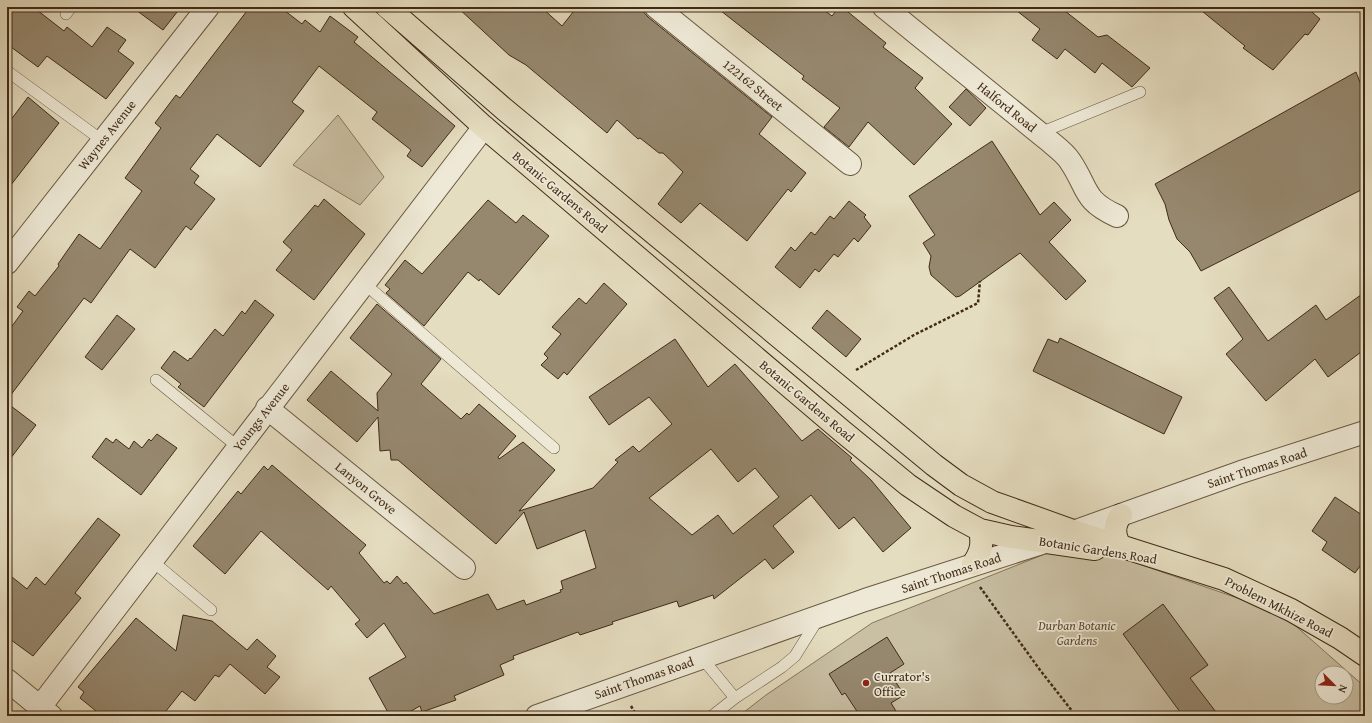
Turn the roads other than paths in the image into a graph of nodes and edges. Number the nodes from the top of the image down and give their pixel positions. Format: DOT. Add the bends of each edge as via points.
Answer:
graph roads {
  1 [pos="208,7"];
  2 [pos="354,7"];
  3 [pos="387,7"];
  4 [pos="656,7"];
  5 [pos="884,7"];
  6 [pos="7,71"];
  7 [pos="1140,92"];
  8 [pos="484,128"];
  9 [pos="1040,133"];
  10 [pos="103,141"];
  11 [pos="850,164"];
  12 [pos="1118,216"];
  13 [pos="7,263"];
  14 [pos="365,284"];
  15 [pos="156,380"];
  16 [pos="267,408"];
  17 [pos="1365,432"];
  18 [pos="238,447"];
  19 [pos="554,448"];
  20 [pos="1121,515"];
  21 [pos="980,530"];
  22 [pos="1047,531"];
  23 [pos="1080,539"];
  24 [pos="1120,546"];
  25 [pos="151,560"];
  26 [pos="1165,561"];
  27 [pos="464,568"];
  28 [pos="975,573"];
  29 [pos="211,610"];
  30 [pos="819,617"];
  31 [pos="1365,655"];
  32 [pos="702,658"];
  33 [pos="7,680"];
  34 [pos="735,698"];
  35 [pos="46,712"];
  36 [pos="537,716"];
  37 [pos="712,716"];
  1 -- 10 [label="street, Waynes Avenue"];
  2 -- 8 [label="main road, Botanic Gardens Road"];
  3 -- 22 [label="main road, Botanic Gardens Road" via="504,109 934,465 961,485"];
  4 -- 11 [label="street, 122162 Street"];
  5 -- 9 [label="street, Halford Road"];
  6 -- 10 [label="lane"];
  7 -- 9 [label="lane"];
  8 -- 14 [label="street, Youngs Avenue"];
  8 -- 21 [label="main road, Botanic Gardens Road" via="908,485"];
  9 -- 12 [label="street, Halford Road" via="1070,161 1091,200 1102,209"];
  10 -- 13 [label="street, Waynes Avenue"];
  14 -- 16 [label="street, Youngs Avenue"];
  14 -- 19 [label="lane"];
  15 -- 18 [label="lane"];
  16 -- 18 [label="street, Youngs Avenue"];
  16 -- 27 [label="street, Lanyon Grove"];
  17 -- 20 [label="street, Saint Thomas Road" via="1241,472"];
  18 -- 25 [label="street, Youngs Avenue"];
  20 -- 23 [label="street, Saint Thomas Road"];
  20 -- 24 [label="main road" via="1114,527 1116,540"];
  21 -- 22 [label="main road, Botanic Gardens Road"];
  21 -- 28 [label="main road" via="982,547"];
  22 -- 23 [label="main road, Botanic Gardens Road"];
  22 -- 28 [label="street, Saint Thomas Road"];
  23 -- 24 [label="main road, Botanic Gardens Road"];
  23 -- 26 [label="main road, Botanic Gardens Road"];
  24 -- 26 [label="main road, Botanic Gardens Road"];
  25 -- 29 [label="lane"];
  25 -- 35 [label="street, Youngs Avenue"];
  26 -- 31 [label="main road, Problem Mkhize Road" via="1224,579 1291,610"];
  28 -- 30 [label="street, Saint Thomas Road"];
  30 -- 32 [label="street, Saint Thomas Road"];
  30 -- 34 [label="lane" via="795,656"];
  32 -- 34 [label="lane"];
  32 -- 36 [label="street, Saint Thomas Road"];
  33 -- 35 [label="street"];
  34 -- 37 [label="lane"];
}
